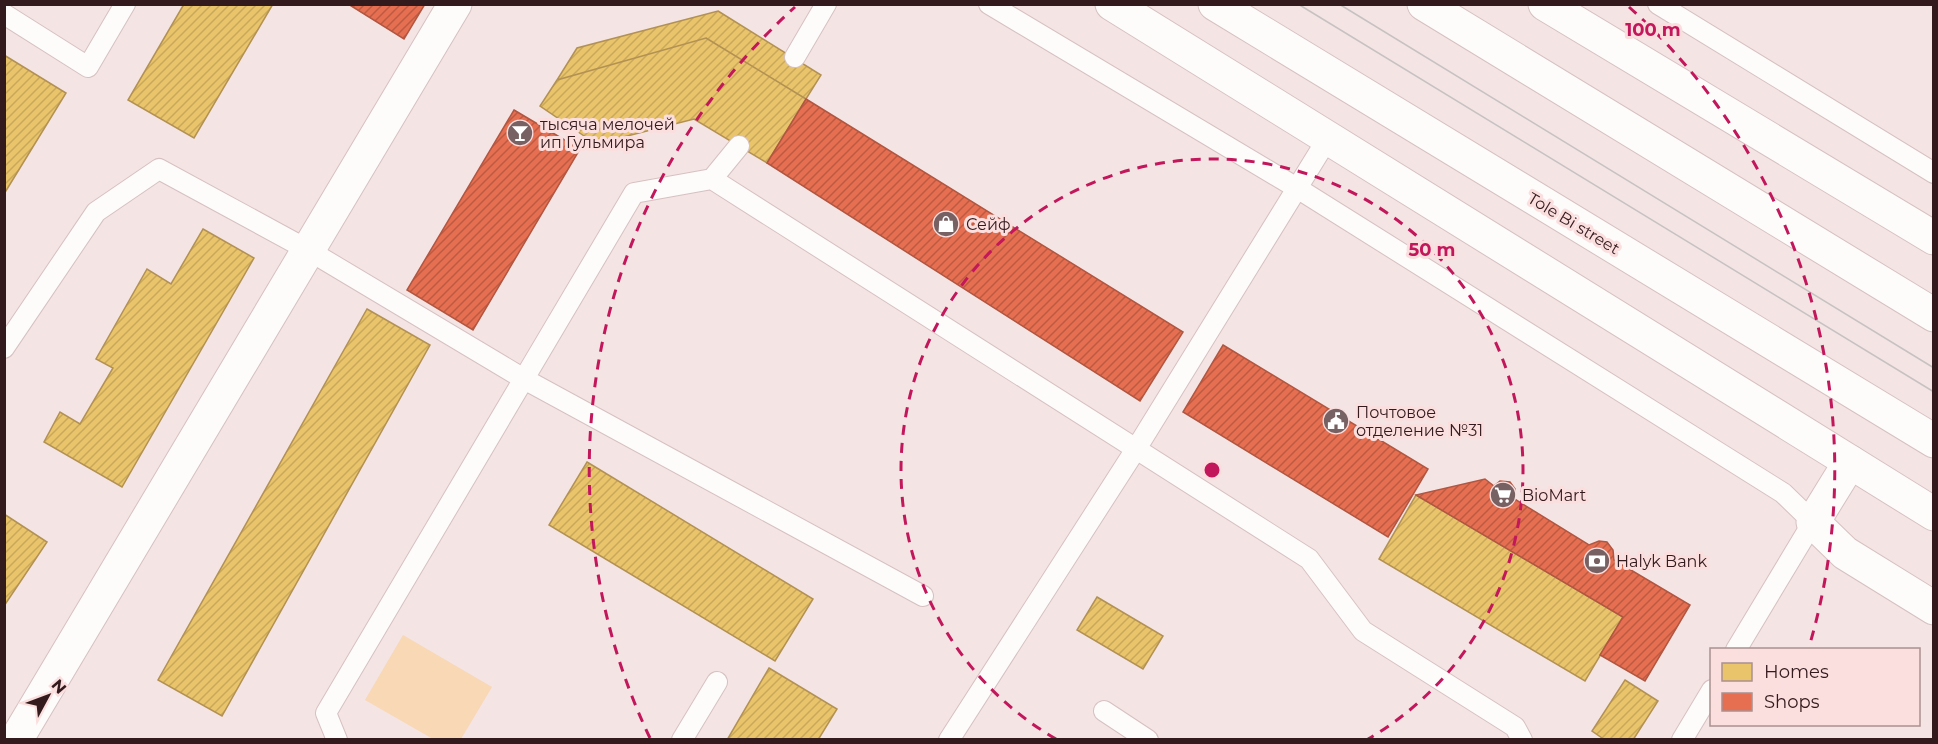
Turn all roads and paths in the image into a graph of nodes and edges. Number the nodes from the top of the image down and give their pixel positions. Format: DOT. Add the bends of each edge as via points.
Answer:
graph roads {
  1 [pos="124,4"];
  2 [pos="455,4"];
  3 [pos="826,4"];
  4 [pos="989,4"];
  5 [pos="1112,4"];
  6 [pos="1215,4"];
  7 [pos="1424,4"];
  8 [pos="1545,4"];
  9 [pos="1658,4"];
  10 [pos="4,14"];
  11 [pos="795,57"];
  12 [pos="1328,138"];
  13 [pos="739,146"];
  14 [pos="1934,173"];
  15 [pos="712,179"];
  16 [pos="1298,188"];
  17 [pos="1934,238"];
  18 [pos="308,250"];
  19 [pos="1934,315"];
  20 [pos="4,348"];
  21 [pos="524,379"];
  22 [pos="1934,441"];
  23 [pos="1136,449"];
  24 [pos="1850,462"];
  25 [pos="1934,514"];
  26 [pos="1814,522"];
  27 [pos="923,597"];
  28 [pos="1934,608"];
  29 [pos="1737,648"];
  30 [pos="717,682"];
  31 [pos="1710,693"];
  32 [pos="1104,711"];
  33 [pos="16,740"];
  34 [pos="337,740"];
  35 [pos="682,740"];
  36 [pos="949,740"];
  37 [pos="1148,740"];
  38 [pos="1522,740"];
  39 [pos="1682,740"];
  1 -- 10 [label="lane" via="88,67"];
  2 -- 18 [label="main road"];
  3 -- 11 [label="lane"];
  4 -- 16 [label="lane"];
  5 -- 12 [label="main road"];
  6 -- 22 [label="main road, Tole Bi street"];
  7 -- 19 [label="main road"];
  8 -- 17 [label="main road"];
  9 -- 14 [label="lane"];
  12 -- 16 [label="lane"];
  12 -- 24 [label="main road"];
  13 -- 15 [label="lane"];
  15 -- 21 [label="lane" via="634,193"];
  15 -- 23 [label="lane"];
  16 -- 23 [label="lane"];
  16 -- 26 [label="lane" via="1783,493"];
  18 -- 20 [label="lane" via="159,169 96,212"];
  18 -- 21 [label="lane"];
  18 -- 33 [label="main road"];
  21 -- 27 [label="lane"];
  21 -- 34 [label="lane" via="326,713"];
  23 -- 36 [label="lane"];
  23 -- 38 [label="lane" via="1309,559 1363,632 1515,727"];
  24 -- 25 [label="main road"];
  24 -- 26 [label="main road"];
  26 -- 28 [label="main road" via="1845,553"];
  26 -- 29 [label="lane"];
  30 -- 35 [label="lane"];
  31 -- 39 [label="lane"];
  32 -- 37 [label="lane"];
}
